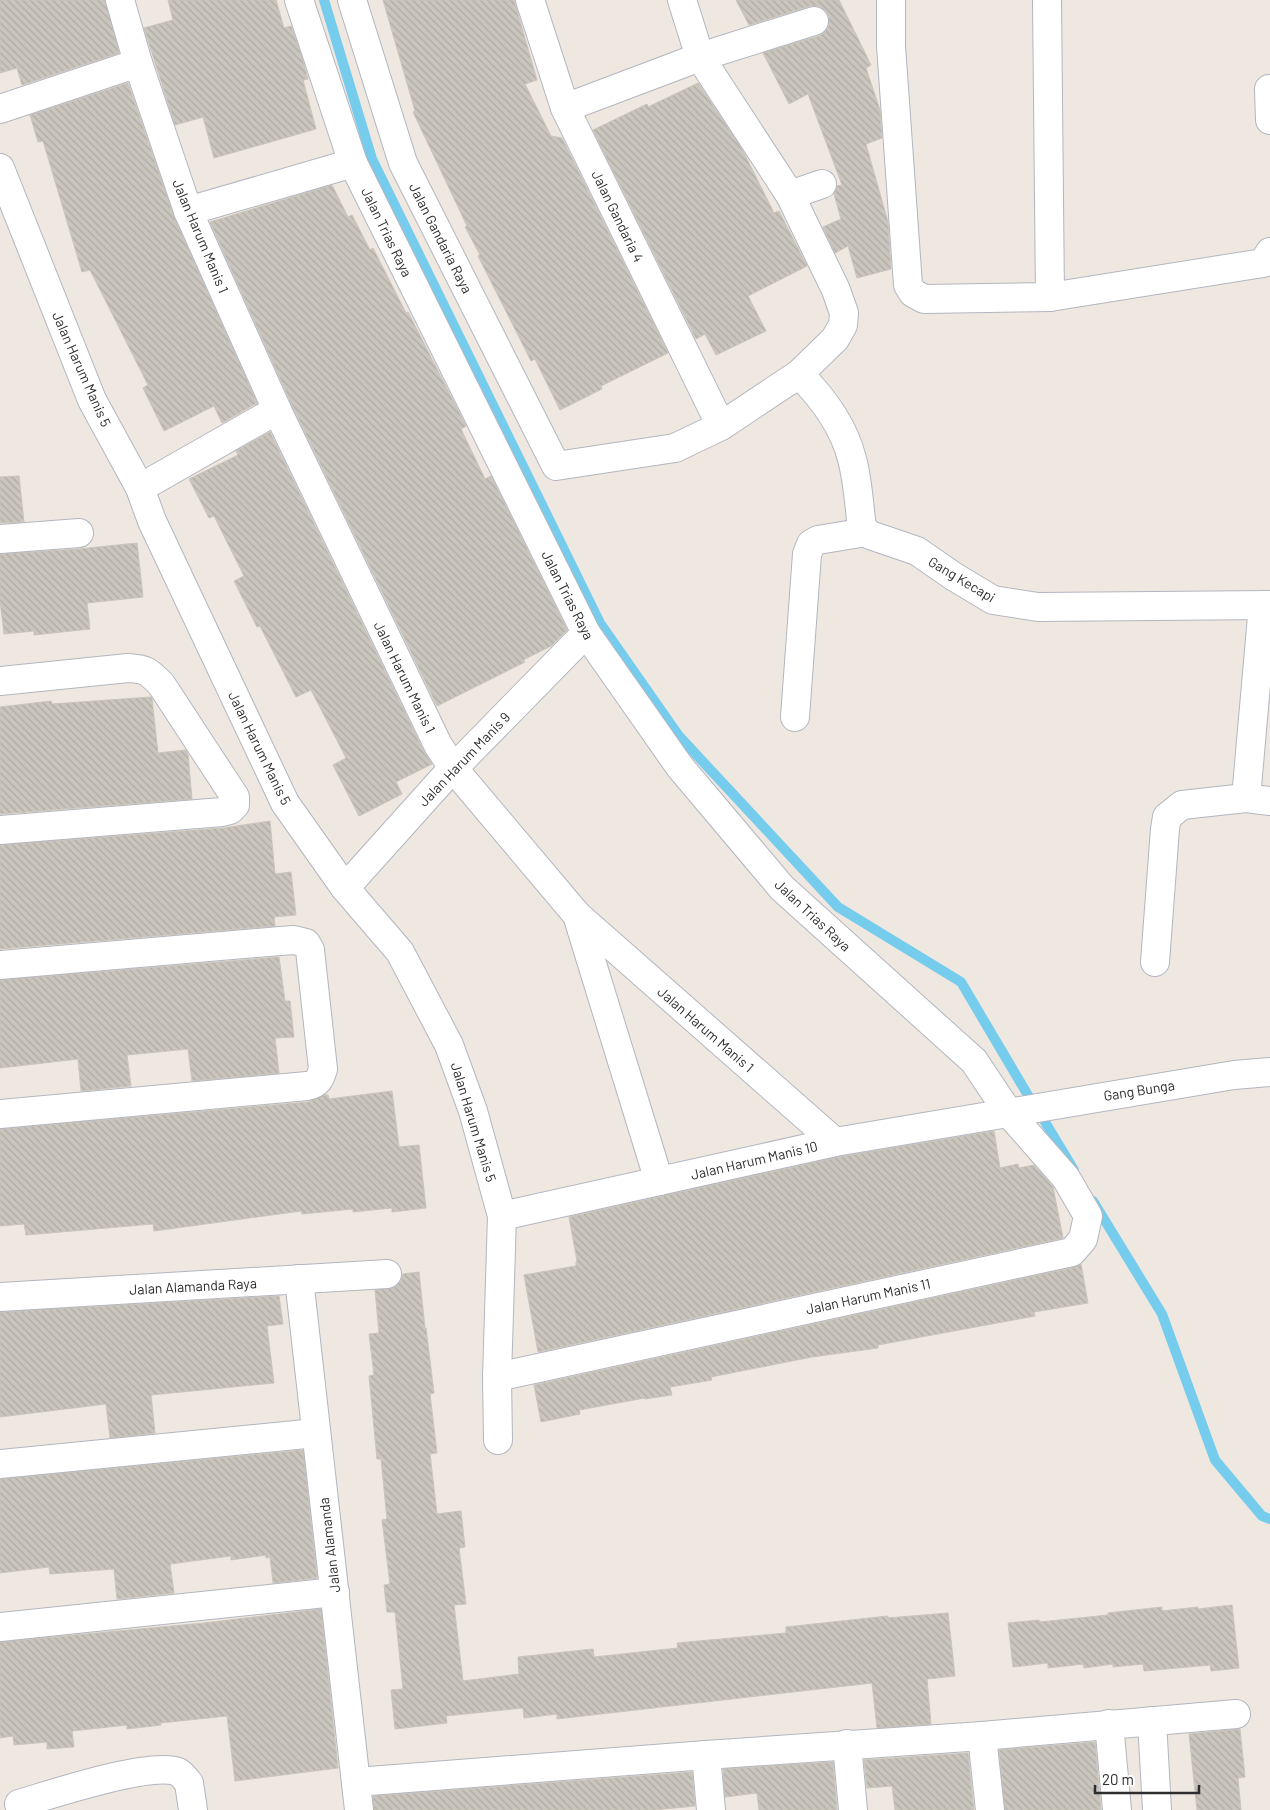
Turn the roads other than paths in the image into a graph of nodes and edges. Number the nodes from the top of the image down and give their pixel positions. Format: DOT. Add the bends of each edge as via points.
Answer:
graph roads {
  1 [pos="120,0"];
  2 [pos="300,0"];
  3 [pos="352,0"];
  4 [pos="530,0"];
  5 [pos="682,0"];
  6 [pos="891,0"];
  7 [pos="1047,0"];
  8 [pos="814,21"];
  9 [pos="700,57"];
  10 [pos="138,63"];
  11 [pos="1269,89"];
  12 [pos="0,108"];
  13 [pos="565,108"];
  14 [pos="1270,120"];
  15 [pos="353,163"];
  16 [pos="0,168"];
  17 [pos="822,184"];
  18 [pos="790,195"];
  19 [pos="188,211"];
  20 [pos="1270,252"];
  21 [pos="1050,297"];
  22 [pos="799,374"];
  23 [pos="277,410"];
  24 [pos="721,426"];
  25 [pos="140,488"];
  26 [pos="866,532"];
  27 [pos="79,533"];
  28 [pos="0,540"];
  29 [pos="1266,605"];
  30 [pos="586,633"];
  31 [pos="0,681"];
  32 [pos="795,717"];
  33 [pos="453,768"];
  34 [pos="1258,800"];
  35 [pos="0,830"];
  36 [pos="345,888"];
  37 [pos="577,915"];
  38 [pos="1155,962"];
  39 [pos="0,965"];
  40 [pos="1270,1072"];
  41 [pos="1008,1112"];
  42 [pos="0,1114"];
  43 [pos="835,1142"];
  44 [pos="659,1182"];
  45 [pos="502,1216"];
  46 [pos="387,1274"];
  47 [pos="298,1279"];
  48 [pos="0,1297"];
  49 [pos="497,1377"];
  50 [pos="316,1433"];
  51 [pos="498,1440"];
  52 [pos="0,1464"];
  53 [pos="335,1592"];
  54 [pos="0,1627"];
  55 [pos="1236,1714"];
  56 [pos="1152,1721"];
  57 [pos="1109,1724"];
  58 [pos="982,1736"];
  59 [pos="846,1744"];
  60 [pos="706,1755"];
  61 [pos="356,1782"];
  62 [pos="10,1802"];
  63 [pos="47,1810"];
  64 [pos="193,1810"];
  65 [pos="360,1810"];
  66 [pos="712,1810"];
  67 [pos="853,1810"];
  68 [pos="990,1810"];
  69 [pos="1117,1810"];
  70 [pos="1157,1810"];
  1 -- 10 [label="street, Jalan Harum Manis 1"];
  2 -- 15 [label="street, Jalan Trias Raya"];
  3 -- 24 [label="street, Jalan Gandaria Raya" via="403,163 556,466 675,448"];
  4 -- 13 [label="street, Jalan Gandaria 4"];
  5 -- 9 [label="street"];
  6 -- 21 [label="street" via="891,46 908,286 924,299"];
  7 -- 21 [label="street"];
  8 -- 9 [label="street"];
  9 -- 13 [label="street"];
  9 -- 18 [label="street"];
  10 -- 12 [label="street"];
  10 -- 19 [label="street, Jalan Harum Manis 1"];
  11 -- 14 [label="street"];
  13 -- 24 [label="street, Jalan Gandaria 4"];
  15 -- 19 [label="street"];
  15 -- 30 [label="street, Jalan Trias Raya"];
  16 -- 25 [label="street, Jalan Harum Manis 5" via="92,400"];
  17 -- 18 [label="street"];
  18 -- 22 [label="street" via="844,312 843,325 835,339"];
  19 -- 23 [label="street, Jalan Harum Manis 1"];
  20 -- 21 [label="street" via="1263,264"];
  22 -- 24 [label="street"];
  22 -- 26 [label="street" via="843,432 852,459 862,528"];
  23 -- 25 [label="street"];
  23 -- 33 [label="street, Jalan Harum Manis 1" via="438,745"];
  25 -- 36 [label="street, Jalan Harum Manis 5" via="152,521 285,803"];
  26 -- 29 [label="street, Gang Kecapi" via="917,551 993,600 1038,607"];
  26 -- 32 [label="street" via="818,540 811,544 807,554"];
  27 -- 28 [label="street"];
  29 -- 34 [label="street"];
  30 -- 33 [label="street, Jalan Harum Manis 9"];
  30 -- 41 [label="street, Jalan Trias Raya" via="680,767 782,888 974,1062"];
  31 -- 35 [label="street" via="128,668 149,671 161,684 235,797 235,805 222,812"];
  33 -- 36 [label="street, Jalan Harum Manis 9"];
  33 -- 37 [label="street, Jalan Harum Manis 1"];
  34 -- 38 [label="street" via="1182,804 1167,818"];
  36 -- 45 [label="street, Jalan Harum Manis 5" via="400,952 449,1045 473,1111"];
  37 -- 43 [label="street, Jalan Harum Manis 1"];
  37 -- 44 [label="street, Jalan Harum Manis 1"];
  39 -- 42 [label="street" via="280,941 306,943 310,950 323,1069 315,1084 307,1086"];
  40 -- 41 [label="street, Gang Bunga"];
  41 -- 43 [label="street, Jalan Harum Manis 10"];
  41 -- 49 [label="street, Jalan Harum Manis 11" via="1066,1178 1088,1216 1083,1239 1072,1252"];
  43 -- 44 [label="street, Jalan Harum Manis 10"];
  44 -- 45 [label="street, Jalan Harum Manis 10"];
  45 -- 49 [label="street, Jalan Harum Manis 5"];
  46 -- 47 [label="street, Jalan Alamanda Raya"];
  47 -- 48 [label="street, Jalan Alamanda Raya"];
  47 -- 50 [label="street, Jalan Alamanda"];
  49 -- 51 [label="street, Jalan Harum Manis 5"];
  50 -- 52 [label="street"];
  50 -- 53 [label="street, Jalan Alamanda"];
  53 -- 54 [label="street"];
  53 -- 61 [label="street, Jalan Alamanda"];
  55 -- 56 [label="street"];
  56 -- 57 [label="street"];
  56 -- 70 [label="street"];
  57 -- 58 [label="street"];
  57 -- 69 [label="street"];
  58 -- 59 [label="street"];
  58 -- 68 [label="street"];
  59 -- 60 [label="street"];
  59 -- 67 [label="street"];
  60 -- 61 [label="street"];
  60 -- 66 [label="street"];
  61 -- 65 [label="street, Jalan Alamanda"];
  62 -- 63 [label="street"];
  62 -- 64 [label="street" via="151,1770 178,1772 189,1783"];
}
